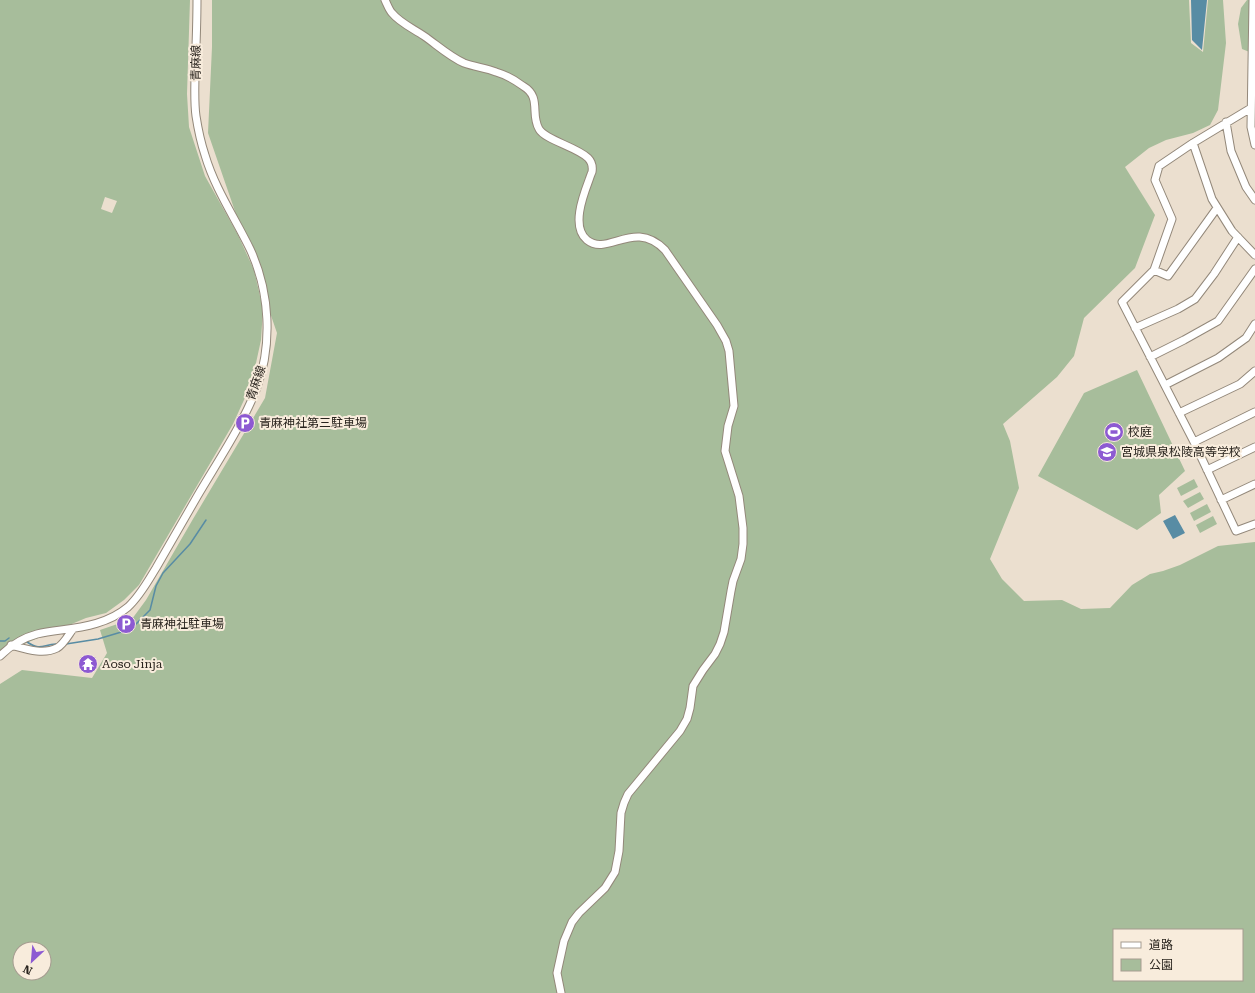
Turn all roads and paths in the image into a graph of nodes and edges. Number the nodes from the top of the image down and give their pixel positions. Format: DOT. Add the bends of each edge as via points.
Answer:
graph roads {
  1 [pos="197,0"];
  2 [pos="385,0"];
  3 [pos="1253,0"];
  4 [pos="1253,78"];
  5 [pos="1251,108"];
  6 [pos="1226,122"];
  7 [pos="1193,143"];
  8 [pos="1255,145"];
  9 [pos="1255,200"];
  10 [pos="1217,208"];
  11 [pos="1238,237"];
  12 [pos="1255,255"];
  13 [pos="1255,269"];
  14 [pos="1154,270"];
  15 [pos="1255,324"];
  16 [pos="1135,328"];
  17 [pos="1150,357"];
  18 [pos="1255,371"];
  19 [pos="1164,385"];
  20 [pos="1255,412"];
  21 [pos="1179,413"];
  22 [pos="1194,442"];
  23 [pos="1255,447"];
  24 [pos="1207,470"];
  25 [pos="1255,484"];
  26 [pos="1221,500"];
  27 [pos="1255,524"];
  28 [pos="73,629"];
  29 [pos="12,645"];
  30 [pos="0,656"];
  31 [pos="561,993"];
  1 -- 28 [label="street, 青麻線" via="196,116 212,176 258,271 267,320 266,347 256,389 239,424 140,593 129,606 114,617"];
  2 -- 31 [label="street" via="397,18 451,56 464,63 507,76 529,90 534,99 536,123 540,130 578,150 592,164 578,222 583,236 588,241 601,244 640,237 652,239 659,244 718,325 729,351 734,406 728,426 726,451 739,496 743,544 724,632 715,654 693,686 687,719 680,731 628,794 621,813 615,872 605,888 572,922 564,941 558,973"];
  3 -- 4 [label="street"];
  4 -- 5 [label="street"];
  5 -- 6 [label="street"];
  5 -- 8 [label="street"];
  6 -- 7 [label="street"];
  6 -- 9 [label="street" via="1231,150 1246,187"];
  7 -- 10 [label="street"];
  7 -- 14 [label="street" via="1159,166 1155,180 1172,218"];
  10 -- 11 [label="street"];
  10 -- 14 [label="street" via="1168,276"];
  11 -- 12 [label="street"];
  11 -- 16 [label="street" via="1195,299"];
  13 -- 17 [label="street" via="1218,321"];
  14 -- 16 [label="street" via="1122,302"];
  15 -- 19 [label="street" via="1246,338 1218,358"];
  16 -- 17 [label="street"];
  17 -- 19 [label="street"];
  18 -- 21 [label="street" via="1240,384"];
  19 -- 21 [label="street"];
  20 -- 22 [label="street"];
  21 -- 22 [label="street"];
  22 -- 24 [label="street"];
  23 -- 24 [label="street"];
  24 -- 26 [label="street"];
  25 -- 26 [label="street"];
  26 -- 27 [label="street" via="1236,531"];
  28 -- 29 [label="street, 青麻線" via="38,633"];
  28 -- 29 [label="street" via="58,648 34,651"];
  29 -- 30 [label="street, 青麻線"];
}
